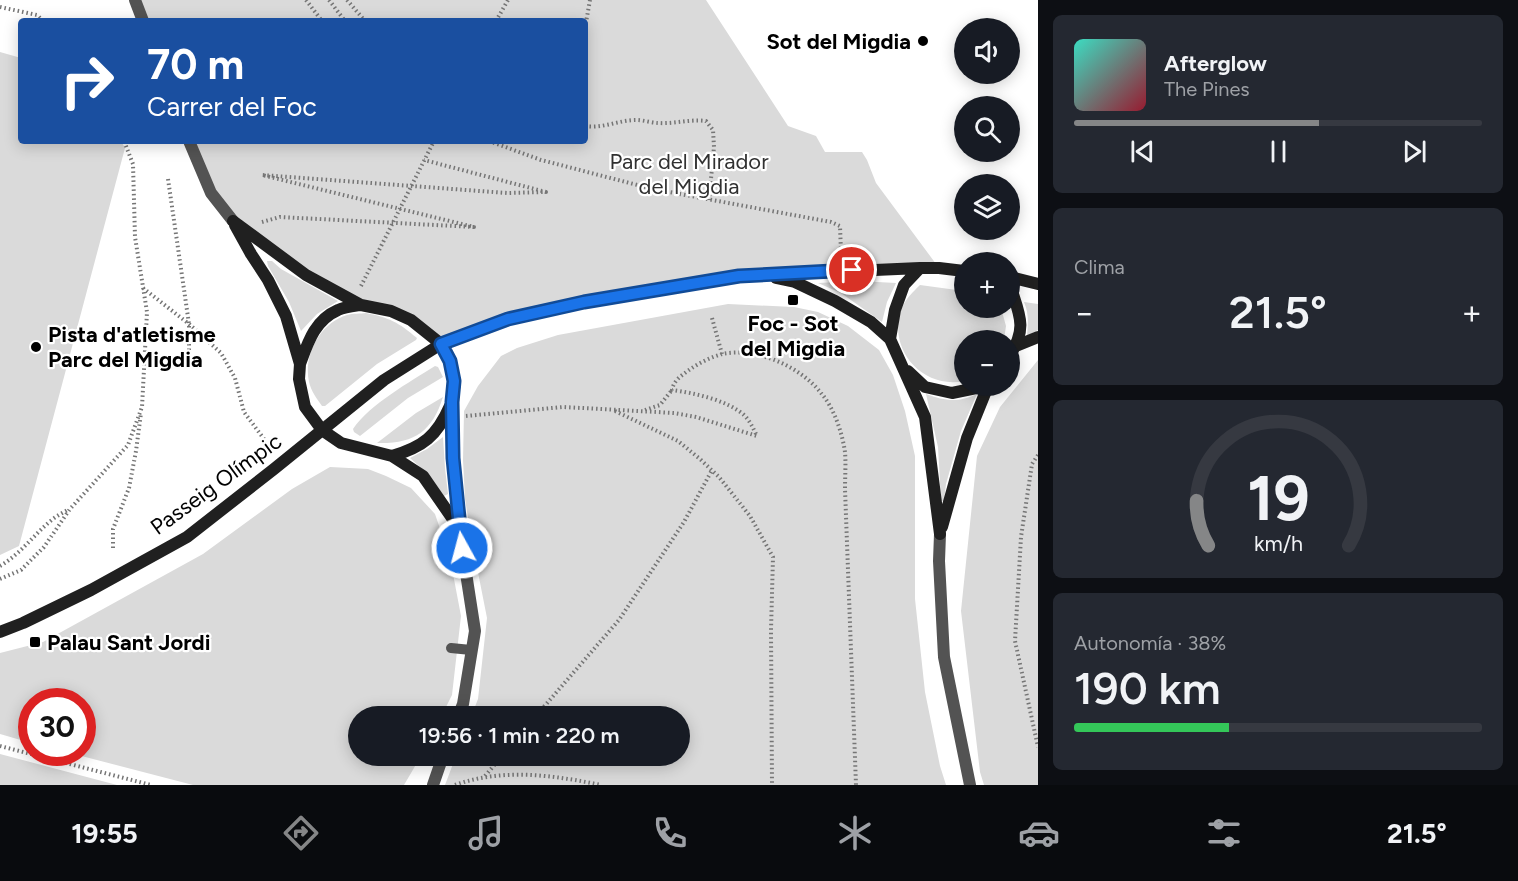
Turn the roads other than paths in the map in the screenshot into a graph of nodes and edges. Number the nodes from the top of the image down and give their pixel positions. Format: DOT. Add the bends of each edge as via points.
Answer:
graph roads {
  1 [pos="135,0"];
  2 [pos="142,18"];
  3 [pos="190,144"];
  4 [pos="233,221"];
  5 [pos="920,268"];
  6 [pos="954,270"];
  7 [pos="760,274"];
  8 [pos="1020,280"];
  9 [pos="1038,284"];
  10 [pos="361,305"];
  11 [pos="1020,315"];
  12 [pos="1019,330"];
  13 [pos="1038,337"];
  14 [pos="890,339"];
  15 [pos="441,344"];
  16 [pos="1020,346"];
  17 [pos="300,364"];
  18 [pos="903,366"];
  19 [pos="954,393"];
  20 [pos="983,396"];
  21 [pos="452,402"];
  22 [pos="322,430"];
  23 [pos="392,456"];
  24 [pos="459,528"];
  25 [pos="940,534"];
  26 [pos="0,632"];
  27 [pos="451,648"];
  28 [pos="471,650"];
  29 [pos="462,706"];
  30 [pos="440,766"];
  31 [pos="433,785"];
  32 [pos="970,785"];
  1 -- 2 [label="street"];
  3 -- 4 [label="street" via="211,193"];
  4 -- 10 [label="street" via="306,275"];
  4 -- 17 [label="street" via="286,316"];
  5 -- 6 [label="street, Passeig Olímpic"];
  5 -- 7 [label="street, Passeig Olímpic"];
  5 -- 14 [label="street" via="904,285"];
  7 -- 14 [label="street" via="795,282 836,301"];
  7 -- 15 [label="street, Passeig Olímpic" via="584,302 508,319"];
  8 -- 9 [label="street"];
  10 -- 15 [label="street" via="391,310"];
  10 -- 17 [label="street" via="338,309 318,323"];
  11 -- 12 [label="street"];
  13 -- 16 [label="street"];
  14 -- 18 [label="street"];
  15 -- 21 [label="street" via="454,381"];
  15 -- 22 [label="street, Passeig Olímpic" via="384,380"];
  17 -- 22 [label="street" via="305,407"];
  18 -- 19 [label="street" via="925,387"];
  18 -- 25 [label="street" via="925,417"];
  20 -- 25 [label="street"];
  21 -- 23 [label="street" via="432,436 407,452"];
  21 -- 24 [label="street"];
  22 -- 23 [label="street" via="341,443"];
  22 -- 26 [label="street, Passeig Olímpic" via="187,537 91,590"];
  23 -- 24 [label="street" via="423,476"];
  24 -- 28 [label="street" via="475,631"];
  25 -- 32 [label="street" via="944,657"];
  27 -- 28 [label="lane"];
  28 -- 29 [label="street"];
  30 -- 31 [label="street"];
}
